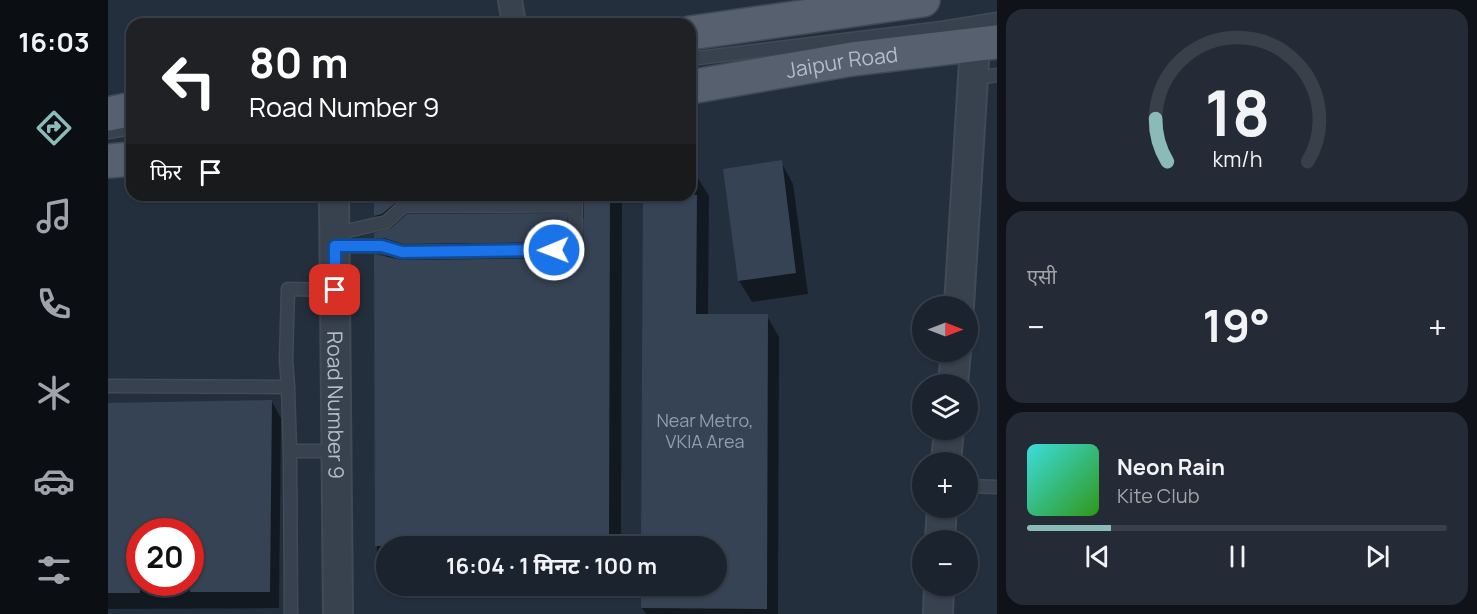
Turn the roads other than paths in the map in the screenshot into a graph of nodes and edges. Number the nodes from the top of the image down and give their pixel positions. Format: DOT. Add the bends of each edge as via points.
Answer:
graph roads {
  1 [pos="510,0"];
  2 [pos="923,0"];
  3 [pos="513,18"];
  4 [pos="997,19"];
  5 [pos="696,32"];
  6 [pos="986,44"];
  7 [pos="696,58"];
  8 [pos="985,77"];
  9 [pos="696,86"];
  10 [pos="126,110"];
  11 [pos="108,114"];
  12 [pos="126,129"];
  13 [pos="108,132"];
  14 [pos="126,160"];
  15 [pos="108,161"];
  16 [pos="334,201"];
  17 [pos="334,240"];
  18 [pos="335,290"];
  19 [pos="960,296"];
  20 [pos="108,386"];
  21 [pos="288,387"];
  22 [pos="290,451"];
  23 [pos="336,451"];
  24 [pos="978,486"];
  25 [pos="997,487"];
  26 [pos="939,596"];
  27 [pos="291,614"];
  28 [pos="338,614"];
  29 [pos="938,614"];
  1 -- 3 [label="street"];
  2 -- 5 [label="main road"];
  4 -- 7 [label="lane"];
  6 -- 8 [label="street"];
  6 -- 9 [label="main road, Jaipur Road" via="852,58"];
  8 -- 19 [label="street"];
  10 -- 11 [label="main road"];
  12 -- 13 [label="lane"];
  14 -- 15 [label="main road"];
  16 -- 17 [label="street, Road Number 9"];
  17 -- 17 [label="lane" via="386,222 404,206 576,205 575,250 402,252"];
  17 -- 18 [label="street, Road Number 9"];
  18 -- 21 [label="lane" via="288,290"];
  18 -- 23 [label="street, Road Number 9"];
  20 -- 21 [label="lane"];
  21 -- 22 [label="lane"];
  22 -- 23 [label="lane"];
  22 -- 27 [label="lane"];
  23 -- 28 [label="street, Road Number 9"];
  24 -- 25 [label="lane"];
  26 -- 29 [label="street"];
}
